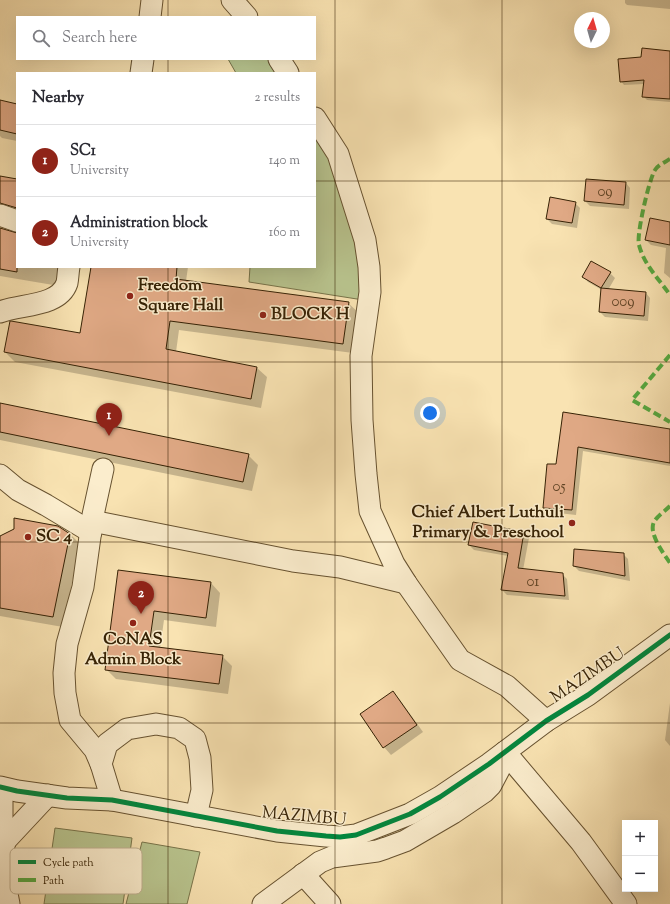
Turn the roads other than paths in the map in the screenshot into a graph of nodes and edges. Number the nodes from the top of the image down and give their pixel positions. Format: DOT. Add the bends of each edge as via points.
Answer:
graph roads {
  1 [pos="152,0"];
  2 [pos="232,0"];
  3 [pos="150,16"];
  4 [pos="246,16"];
  5 [pos="143,60"];
  6 [pos="280,60"];
  7 [pos="141,72"];
  8 [pos="287,72"];
  9 [pos="316,120"];
  10 [pos="0,215"];
  11 [pos="16,221"];
  12 [pos="69,268"];
  13 [pos="0,312"];
  14 [pos="103,469"];
  15 [pos="0,475"];
  16 [pos="91,526"];
  17 [pos="406,583"];
  18 [pos="670,635"];
  19 [pos="546,721"];
  20 [pos="505,752"];
  21 [pos="101,764"];
  22 [pos="1,787"];
  23 [pos="48,795"];
  24 [pos="112,800"];
  25 [pos="196,816"];
  26 [pos="1,860"];
  27 [pos="303,874"];
  28 [pos="9,904"];
  29 [pos="263,904"];
  30 [pos="330,904"];
  31 [pos="626,904"];
  1 -- 3 [label="street"];
  2 -- 4 [label="street"];
  5 -- 7 [label="street"];
  6 -- 8 [label="street"];
  9 -- 17 [label="street" via="338,154 365,240 370,292 361,356 362,420 370,511"];
  10 -- 11 [label="street"];
  12 -- 13 [label="street" via="66,284 58,295 47,301"];
  14 -- 16 [label="street"];
  15 -- 16 [label="street" via="18,490"];
  16 -- 17 [label="street" via="340,567"];
  16 -- 21 [label="street" via="83,587 67,644 64,673 70,720 94,750"];
  17 -- 19 [label="street" via="460,660 507,686"];
  18 -- 19 [label="street, MAZIMBU" via="588,695"];
  19 -- 20 [label="street, MAZIMBU"];
  20 -- 25 [label="street, MAZIMBU" via="463,782 410,814 356,835 340,837 301,834"];
  20 -- 27 [label="street" via="497,775 487,788 435,824 405,841 386,848 326,859"];
  20 -- 31 [label="street" via="581,842"];
  21 -- 24 [label="street"];
  21 -- 25 [label="street" via="107,744 127,729 156,724 179,728 195,739 200,758 202,790"];
  22 -- 23 [label="street, MAZIMBU"];
  22 -- 26 [label="street"];
  23 -- 24 [label="street, MAZIMBU"];
  23 -- 26 [label="street" via="6,840"];
  24 -- 25 [label="street, MAZIMBU"];
  26 -- 28 [label="street"];
  27 -- 29 [label="street"];
  27 -- 30 [label="street"];
}
